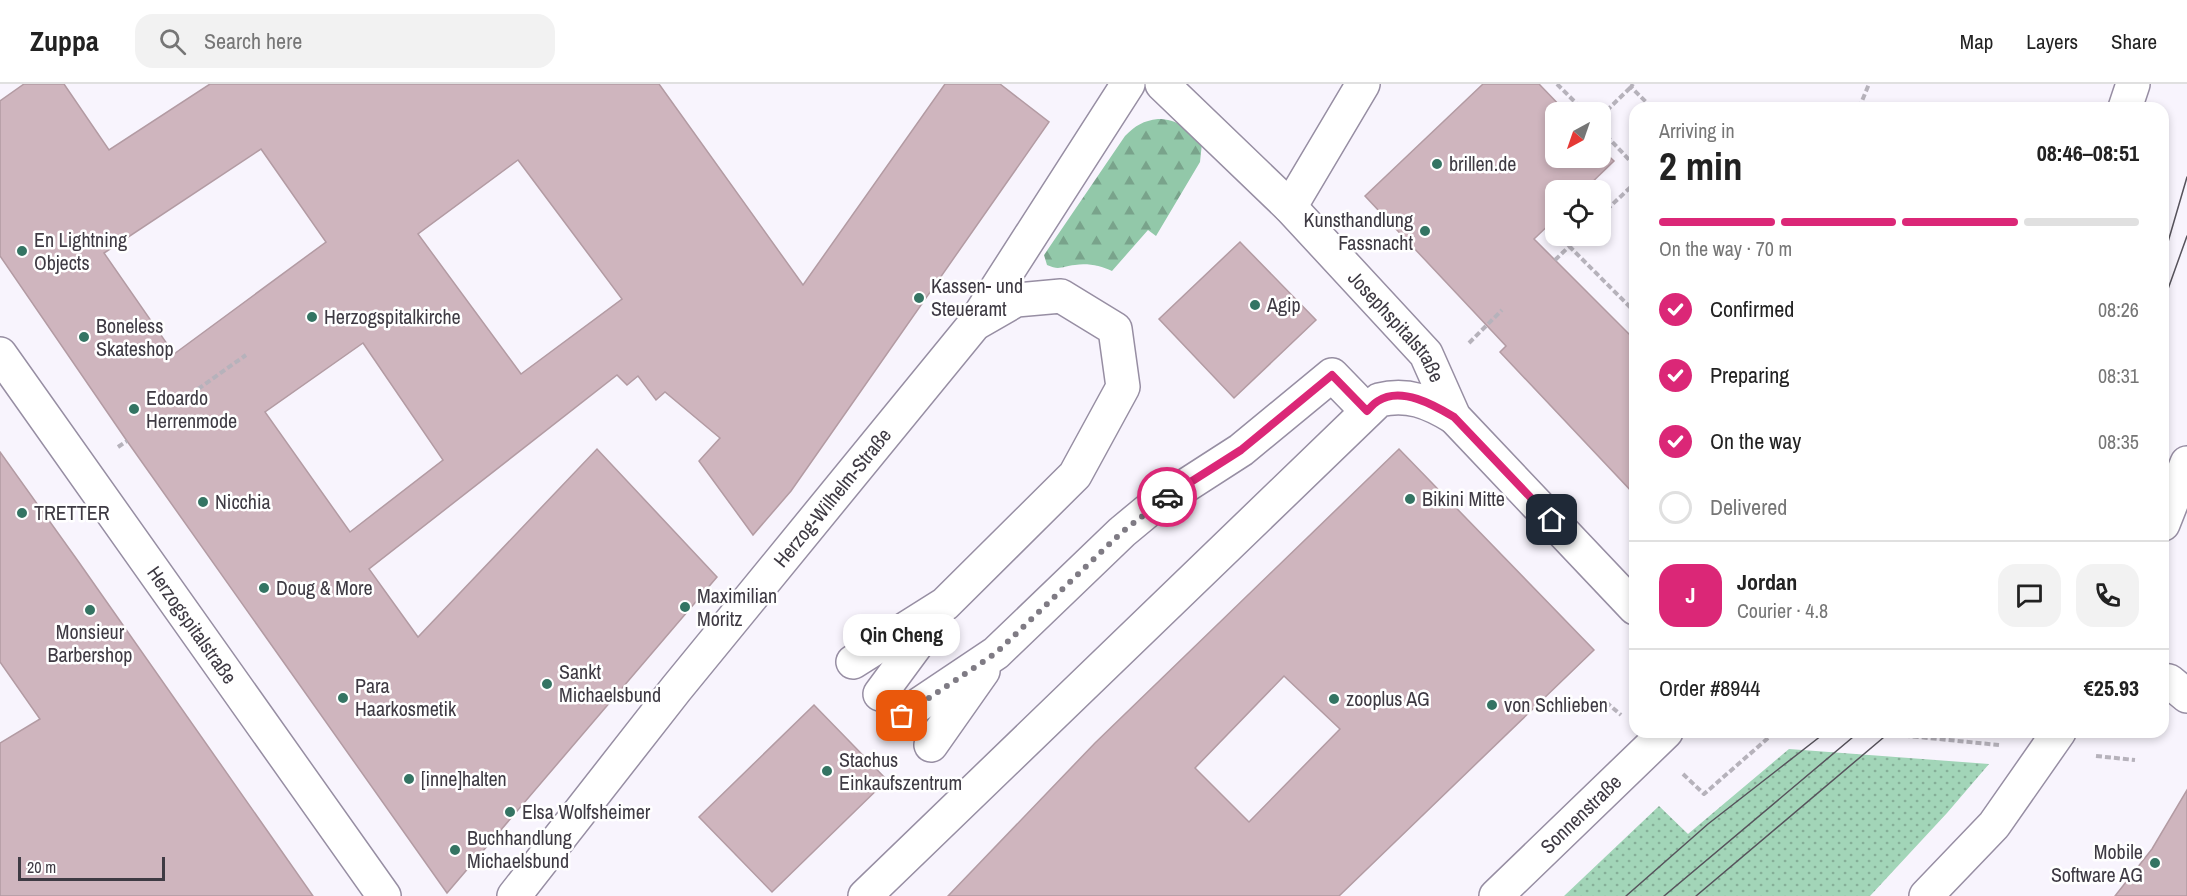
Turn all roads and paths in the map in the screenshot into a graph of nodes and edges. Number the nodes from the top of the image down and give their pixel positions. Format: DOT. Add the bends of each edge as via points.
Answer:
graph roads {
  1 [pos="1128,84"];
  2 [pos="1162,84"];
  3 [pos="1363,84"];
  4 [pos="1557,84"];
  5 [pos="1869,84"];
  6 [pos="2133,84"];
  7 [pos="1632,85"];
  8 [pos="1575,102"];
  9 [pos="1647,102"];
  10 [pos="1861,102"];
  11 [pos="2127,102"];
  12 [pos="1611,106"];
  13 [pos="1611,141"];
  14 [pos="1629,160"];
  15 [pos="1629,189"];
  16 [pos="1611,206"];
  17 [pos="1290,207"];
  18 [pos="1569,246"];
  19 [pos="1554,260"];
  20 [pos="1629,306"];
  21 [pos="972,327"];
  22 [pos="0,354"];
  23 [pos="246,355"];
  24 [pos="198,388"];
  25 [pos="1367,411"];
  26 [pos="1454,417"];
  27 [pos="2187,463"];
  28 [pos="2169,509"];
  29 [pos="1629,602"];
  30 [pos="945,604"];
  31 [pos="996,653"];
  32 [pos="853,662"];
  33 [pos="2169,681"];
  34 [pos="2187,696"];
  35 [pos="1660,738"];
  36 [pos="1768,738"];
  37 [pos="2055,738"];
  38 [pos="931,745"];
  39 [pos="384,896"];
  40 [pos="514,896"];
  41 [pos="865,896"];
  42 [pos="1496,896"];
  43 [pos="1926,896"];
  1 -- 21 [label="street, Herzog-Wilhelm-Straße"];
  2 -- 17 [label="street, Josephspitalstraße"];
  3 -- 17 [label="street"];
  4 -- 8 [label="path"];
  5 -- 10 [label="path"];
  6 -- 11 [label="street"];
  7 -- 9 [label="path"];
  7 -- 12 [label="path"];
  13 -- 14 [label="path"];
  15 -- 16 [label="path"];
  17 -- 26 [label="street, Josephspitalstraße" via="1426,354"];
  18 -- 19 [label="path"];
  18 -- 20 [label="path"];
  21 -- 30 [label="street" via="1016,300 1061,296 1115,329 1123,387 1075,475"];
  21 -- 40 [label="street, Herzog-Wilhelm-Straße" via="676,689"];
  22 -- 39 [label="street, Herzogspitalstraße"];
  23 -- 24 [label="path"];
  25 -- 26 [label="street" via="1378,400 1401,396 1419,399"];
  25 -- 31 [label="street" via="1332,375 1241,450 1151,508"];
  25 -- 41 [label="street"];
  26 -- 29 [label="street, Josephspitalstraße"];
  27 -- 28 [label="street"];
  30 -- 31 [label="street" via="891,705"];
  30 -- 32 [label="street"];
  31 -- 38 [label="street"];
  33 -- 34 [label="street"];
  35 -- 36 [label="path" via="1704,794"];
  35 -- 42 [label="street, Sonnenstraße"];
  37 -- 43 [label="street" via="1994,825"];
}
